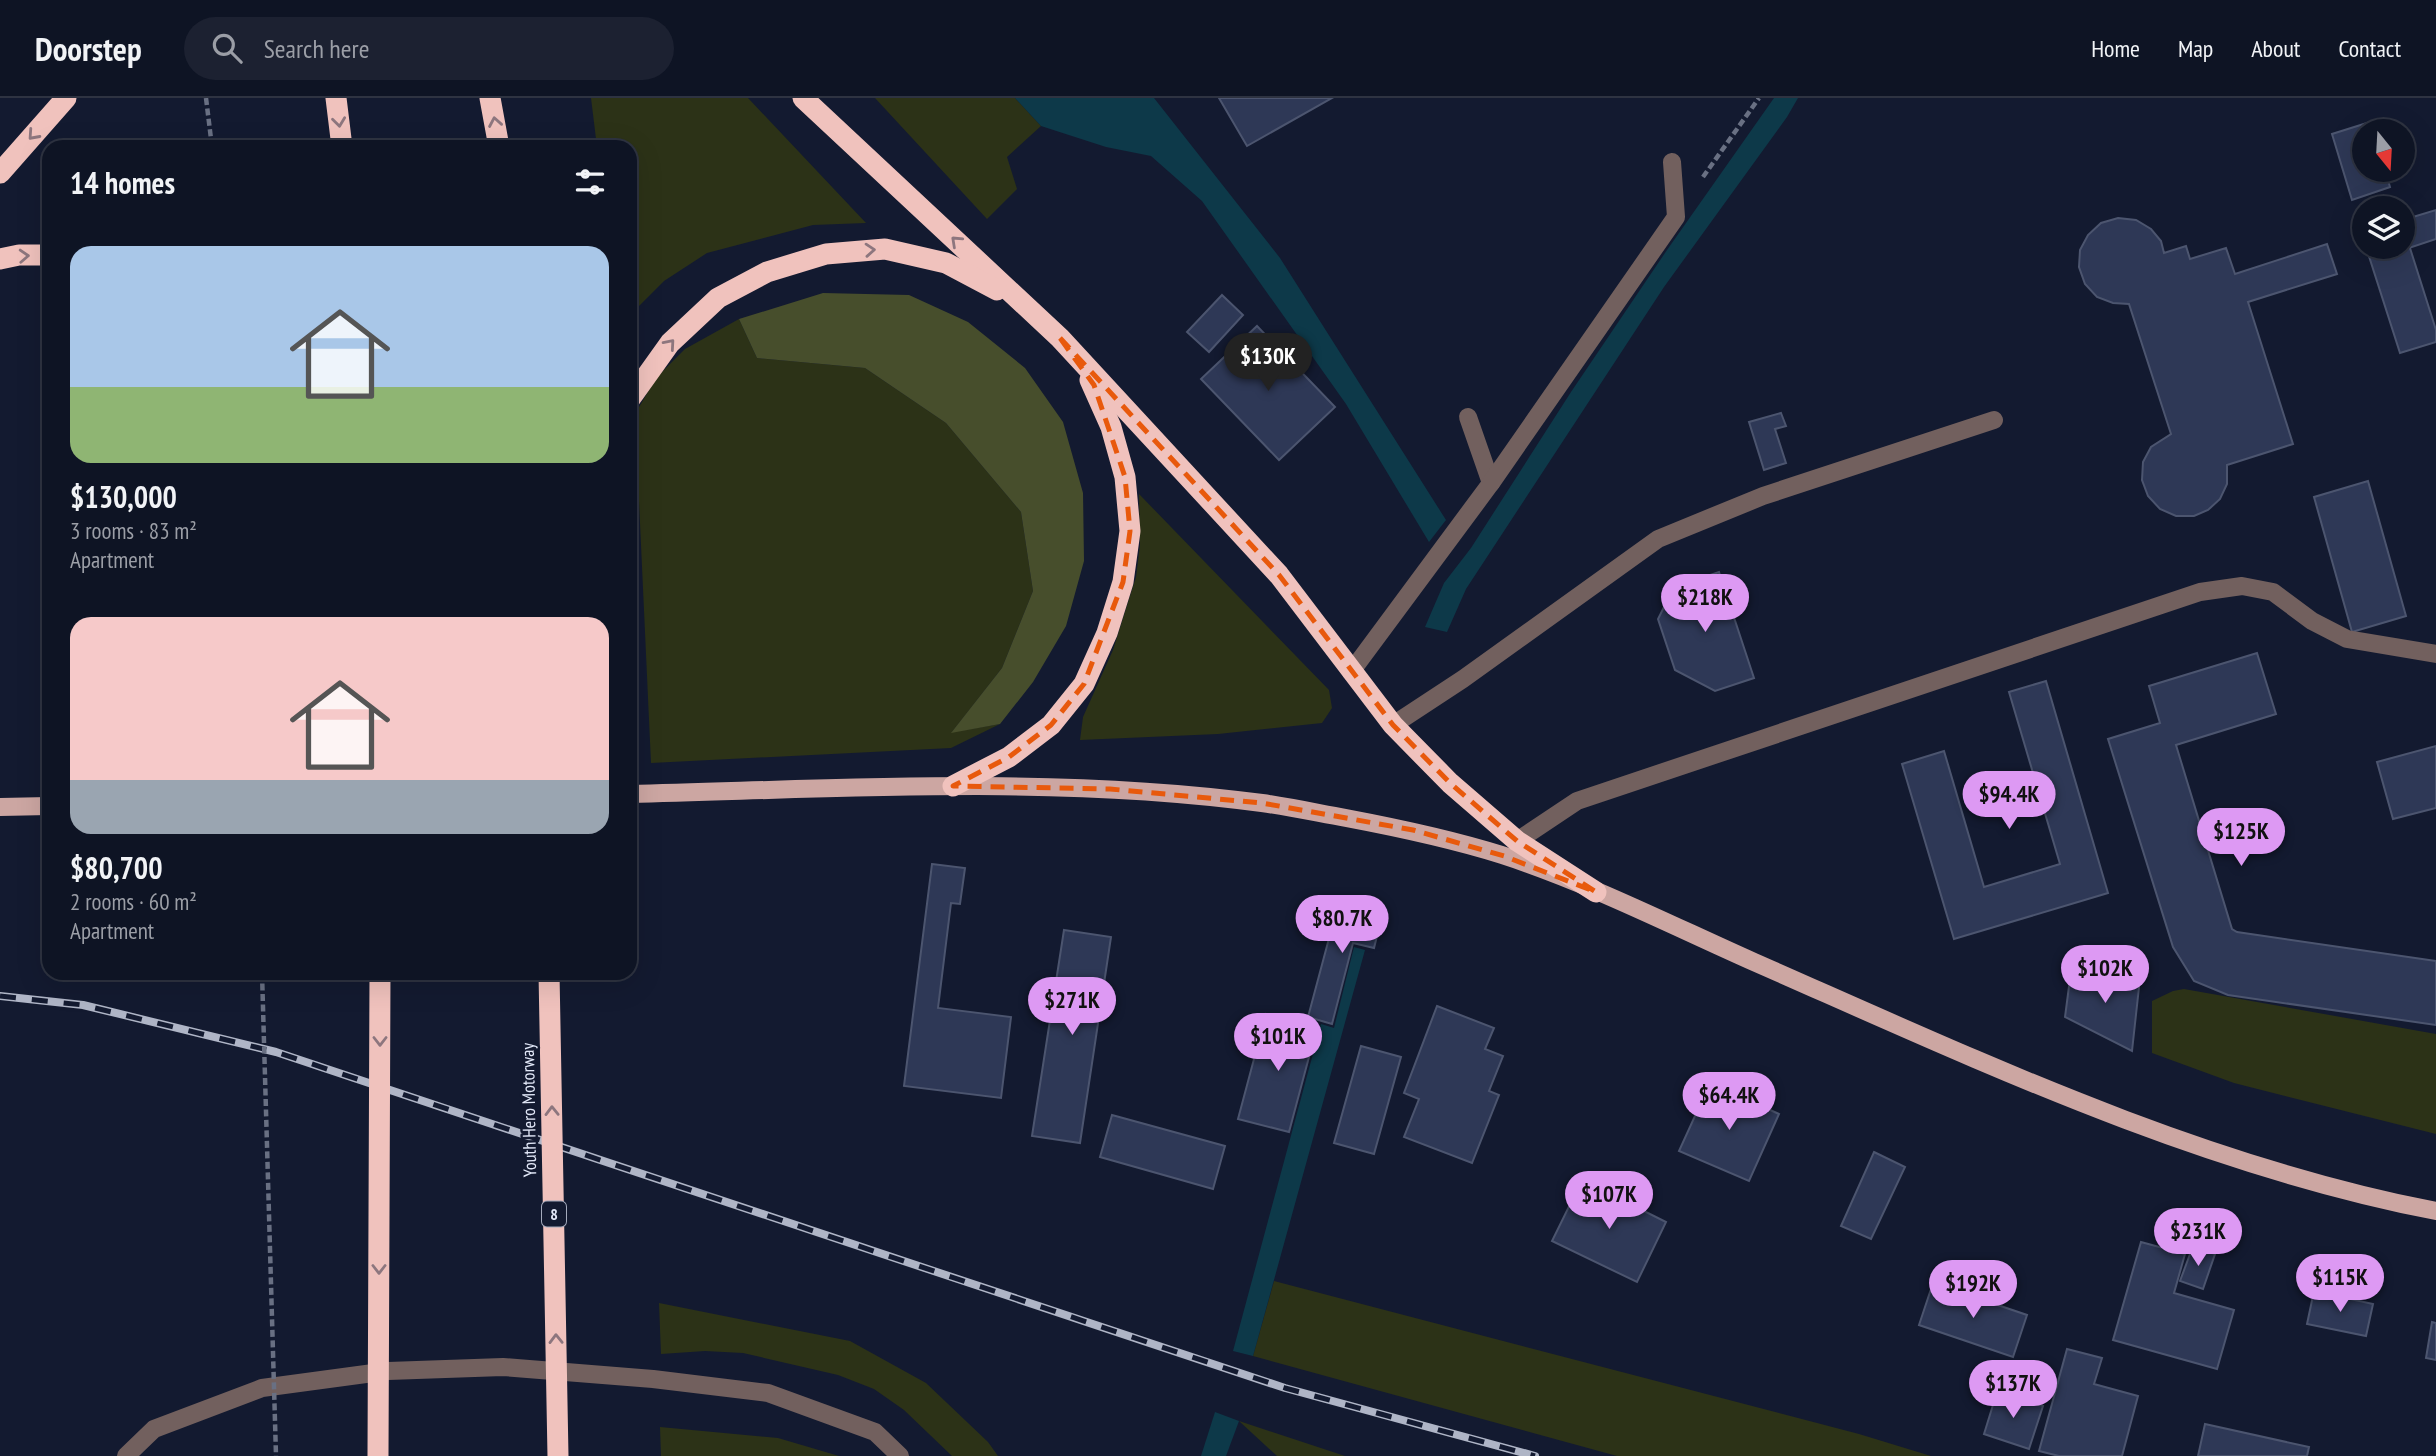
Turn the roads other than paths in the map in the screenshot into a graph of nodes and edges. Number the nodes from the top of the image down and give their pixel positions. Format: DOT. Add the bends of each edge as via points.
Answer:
graph roads {
  1 [pos="66,98"];
  2 [pos="336,98"];
  3 [pos="490,98"];
  4 [pos="803,98"];
  5 [pos="341,140"];
  6 [pos="498,140"];
  7 [pos="1672,162"];
  8 [pos="0,173"];
  9 [pos="42,255"];
  10 [pos="0,259"];
  11 [pos="1060,338"];
  12 [pos="637,389"];
  13 [pos="1468,417"];
  14 [pos="1994,421"];
  15 [pos="1491,483"];
  16 [pos="2436,654"];
  17 [pos="1351,671"];
  18 [pos="1393,725"];
  19 [pos="953,786"];
  20 [pos="637,794"];
  21 [pos="42,806"];
  22 [pos="0,807"];
  23 [pos="1517,841"];
  24 [pos="1596,892"];
  25 [pos="380,980"];
  26 [pos="549,980"];
  27 [pos="2436,1211"];
  28 [pos="126,1456"];
  29 [pos="378,1456"];
  30 [pos="558,1456"];
  31 [pos="900,1456"];
  1 -- 8 [label="highway, one-way"];
  2 -- 5 [label="highway, one-way"];
  6 -- 3 [label="highway, one-way"];
  11 -- 4 [label="highway, one-way"];
  7 -- 15 [label="street" via="1676,217"];
  10 -- 9 [label="highway, one-way"];
  12 -- 11 [label="highway, one-way" via="670,343 719,298 768,272 826,254 885,249 946,262 1006,295"];
  11 -- 17 [label="highway" via="1279,575"];
  11 -- 19 [label="highway" via="1094,385 1125,477 1130,531 1123,582 1084,684 1051,725 1009,757"];
  13 -- 15 [label="street"];
  14 -- 18 [label="street" via="1763,496 1658,538"];
  15 -- 17 [label="street"];
  16 -- 23 [label="street" via="2347,639 2312,621 2273,592 2242,586 2200,592 1577,801"];
  17 -- 18 [label="highway"];
  18 -- 23 [label="highway"];
  19 -- 20 [label="main road"];
  19 -- 24 [label="main road" via="1110,789 1262,803 1413,830 1504,856"];
  21 -- 22 [label="main road"];
  23 -- 24 [label="highway"];
  24 -- 27 [label="main road" via="1993,1068 2098,1109 2207,1149"];
  25 -- 29 [label="highway, one-way, bridge"];
  30 -- 26 [label="highway, Youth Hero Motorway / 8, one-way, bridge"];
  28 -- 31 [label="street" via="154,1429 262,1388 388,1371 503,1367 768,1394 875,1432"];
}
